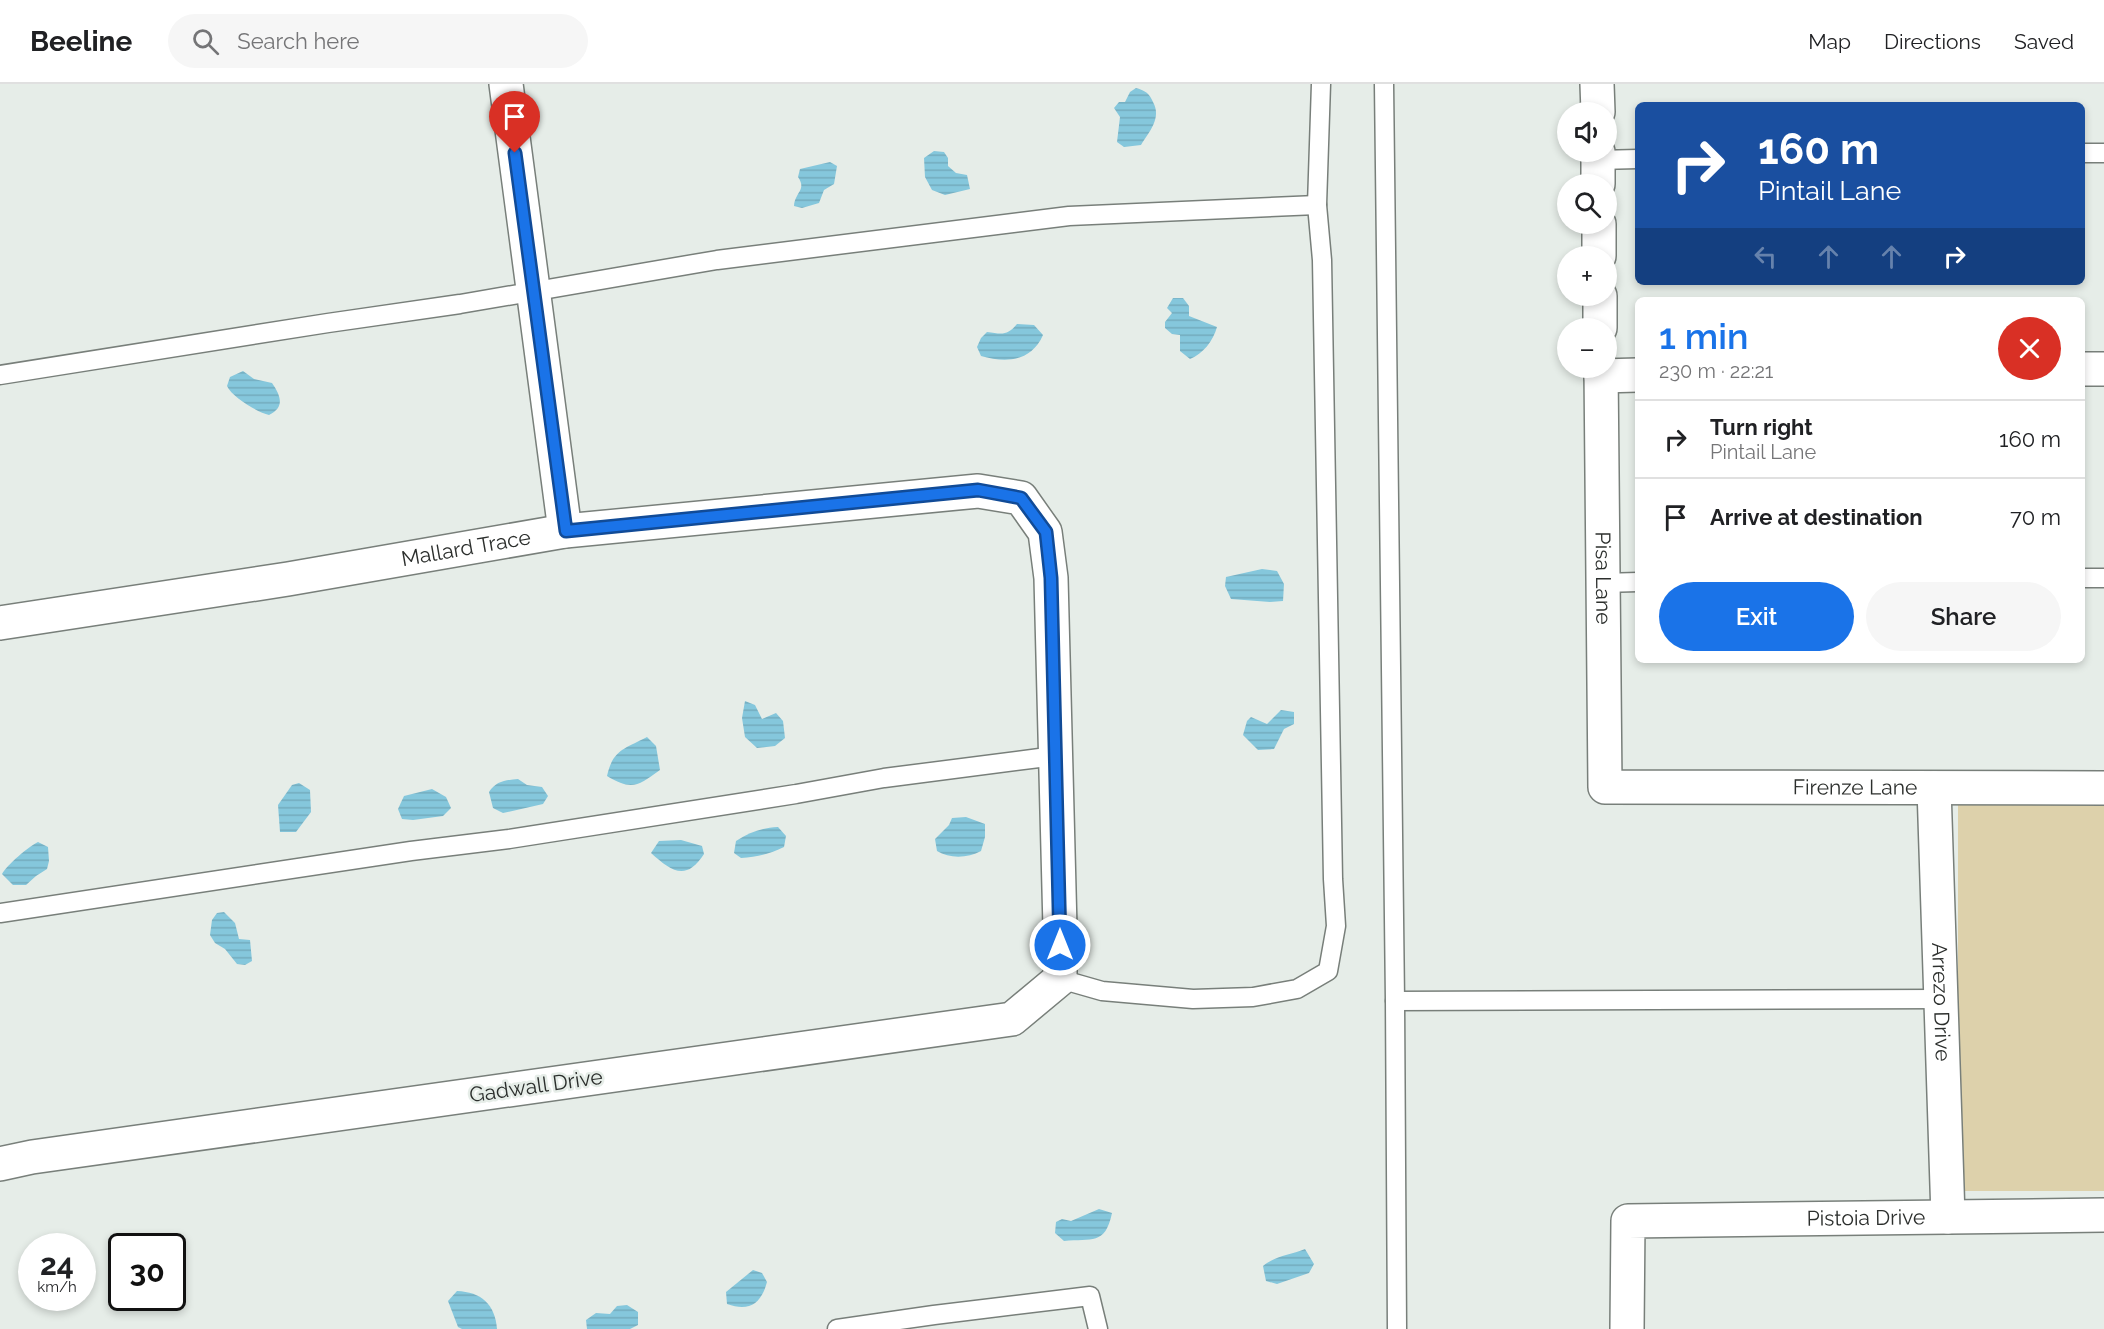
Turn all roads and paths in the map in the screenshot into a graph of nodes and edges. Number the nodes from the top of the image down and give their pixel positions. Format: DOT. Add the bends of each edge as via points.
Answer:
graph roads {
  1 [pos="506,84"];
  2 [pos="1321,84"];
  3 [pos="1384,84"];
  4 [pos="1597,84"];
  5 [pos="1598,102"];
  6 [pos="2085,153"];
  7 [pos="2104,153"];
  8 [pos="1635,159"];
  9 [pos="1598,165"];
  10 [pos="1317,205"];
  11 [pos="534,292"];
  12 [pos="2085,369"];
  13 [pos="2104,369"];
  14 [pos="1617,373"];
  15 [pos="0,375"];
  16 [pos="1635,375"];
  17 [pos="1601,378"];
  18 [pos="566,531"];
  19 [pos="2085,578"];
  20 [pos="2104,578"];
  21 [pos="1635,582"];
  22 [pos="1603,583"];
  23 [pos="0,622"];
  24 [pos="1055,756"];
  25 [pos="1605,787"];
  26 [pos="1934,788"];
  27 [pos="2104,788"];
  28 [pos="0,913"];
  29 [pos="1060,980"];
  30 [pos="1941,999"];
  31 [pos="1395,1001"];
  32 [pos="0,1164"];
  33 [pos="2104,1215"];
  34 [pos="1948,1217"];
  35 [pos="837,1329"];
  36 [pos="1098,1329"];
  37 [pos="1397,1329"];
  38 [pos="1627,1329"];
  1 -- 11 [label="street"];
  2 -- 10 [label="lane"];
  3 -- 31 [label="lane"];
  4 -- 5 [label="street"];
  6 -- 7 [label="lane"];
  8 -- 9 [label="lane"];
  10 -- 11 [label="lane" via="1069,216 717,260"];
  10 -- 29 [label="lane" via="1322,260 1336,926 1328,971 1297,989 1253,997 1203,999 1102,991"];
  11 -- 15 [label="lane"];
  11 -- 18 [label="street"];
  12 -- 13 [label="street"];
  14 -- 16 [label="street"];
  17 -- 22 [label="street, Pisa Lane"];
  18 -- 23 [label="street, Mallard Trace" via="288,579"];
  18 -- 24 [label="street, Mallard Trace" via="978,490 1021,498 1046,532 1051,578"];
  19 -- 20 [label="lane"];
  21 -- 22 [label="lane"];
  22 -- 25 [label="street, Pisa Lane"];
  24 -- 28 [label="lane" via="884,778 509,839"];
  24 -- 29 [label="street, Mallard Trace"];
  25 -- 26 [label="street, Firenze Lane"];
  26 -- 27 [label="street, Firenze Lane"];
  26 -- 30 [label="street, Arrezo Drive"];
  29 -- 32 [label="street, Gadwall Drive" via="1012,1019"];
  30 -- 31 [label="lane"];
  30 -- 34 [label="street, Arrezo Drive"];
  31 -- 37 [label="lane"];
  33 -- 34 [label="street, Pistoia Drive"];
  34 -- 38 [label="street, Pistoia Drive" via="1628,1221"];
  35 -- 36 [label="lane" via="1090,1296"];
}
